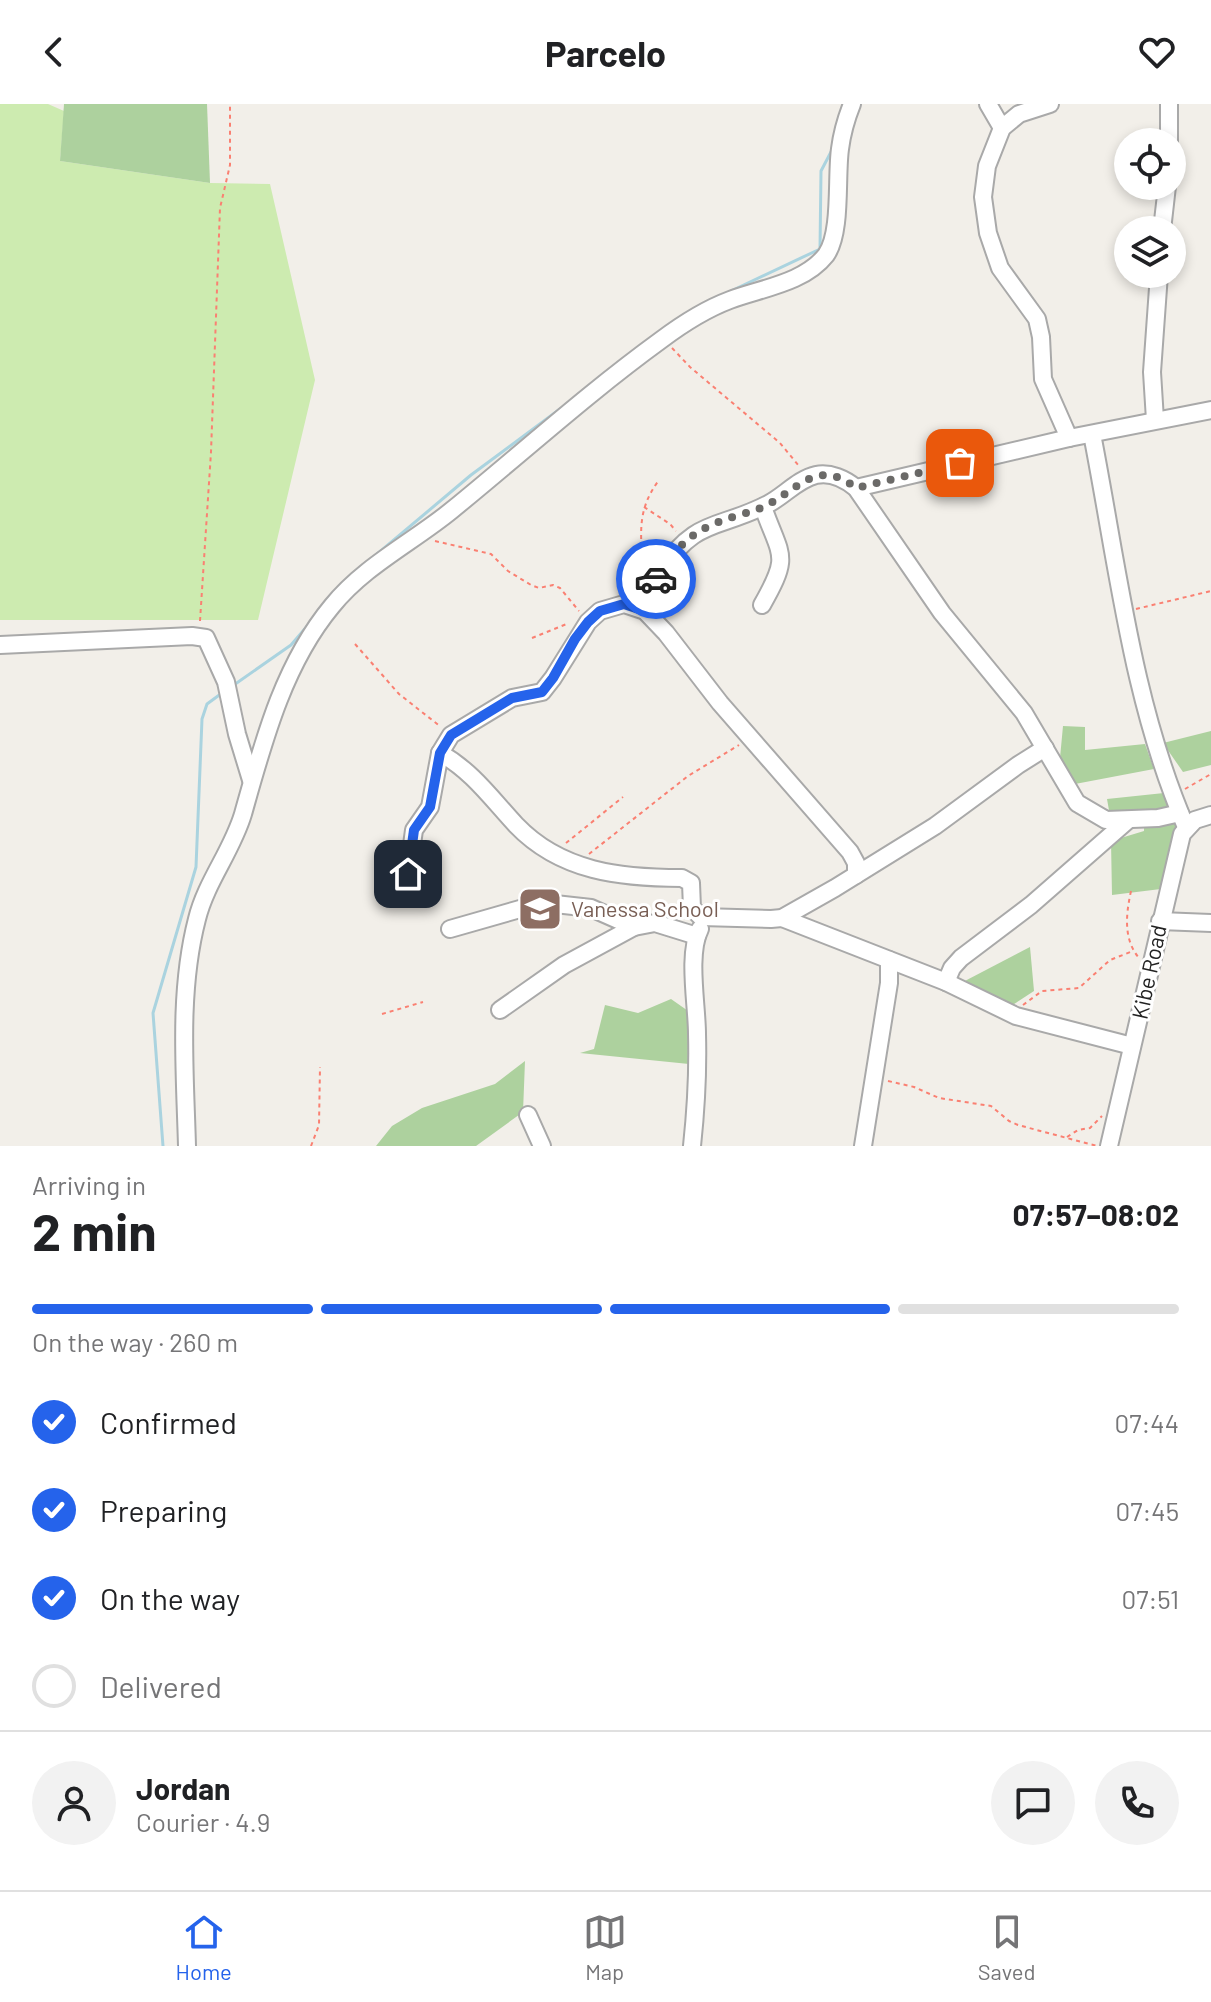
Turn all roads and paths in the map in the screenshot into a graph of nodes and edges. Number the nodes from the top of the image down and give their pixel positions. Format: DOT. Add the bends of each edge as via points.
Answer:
graph roads {
  1 [pos="230,104"];
  2 [pos="852,104"];
  3 [pos="988,104"];
  4 [pos="1050,104"];
  5 [pos="1169,104"];
  6 [pos="1002,128"];
  7 [pos="1169,128"];
  8 [pos="1158,288"];
  9 [pos="664,338"];
  10 [pos="1211,410"];
  11 [pos="1155,420"];
  12 [pos="1092,434"];
  13 [pos="1069,438"];
  14 [pos="809,477"];
  15 [pos="659,480"];
  16 [pos="856,488"];
  17 [pos="644,507"];
  18 [pos="763,507"];
  19 [pos="414,539"];
  20 [pos="683,542"];
  21 [pos="1211,591"];
  22 [pos="646,604"];
  23 [pos="762,605"];
  24 [pos="1124,612"];
  25 [pos="587,620"];
  26 [pos="199,636"];
  27 [pos="532,638"];
  28 [pos="355,644"];
  29 [pos="0,645"];
  30 [pos="451,735"];
  31 [pos="751,739"];
  32 [pos="1045,748"];
  33 [pos="440,753"];
  34 [pos="1211,774"];
  35 [pos="251,780"];
  36 [pos="1173,796"];
  37 [pos="623,797"];
  38 [pos="1211,815"];
  39 [pos="1183,820"];
  40 [pos="1127,821"];
  41 [pos="553,854"];
  42 [pos="576,866"];
  43 [pos="408,874"];
  44 [pos="856,875"];
  45 [pos="1131,891"];
  46 [pos="808,903"];
  47 [pos="708,917"];
  48 [pos="782,918"];
  49 [pos="1160,921"];
  50 [pos="1211,923"];
  51 [pos="806,926"];
  52 [pos="634,927"];
  53 [pos="450,929"];
  54 [pos="697,936"];
  55 [pos="1133,951"];
  56 [pos="889,960"];
  57 [pos="915,970"];
  58 [pos="1151,971"];
  59 [pos="946,982"];
  60 [pos="889,983"];
  61 [pos="423,1002"];
  62 [pos="500,1010"];
  63 [pos="382,1014"];
  64 [pos="1016,1016"];
  65 [pos="1132,1046"];
  66 [pos="320,1067"];
  67 [pos="873,1086"];
  68 [pos="1119,1100"];
  69 [pos="528,1115"];
  70 [pos="1066,1138"];
  71 [pos="187,1146"];
  72 [pos="311,1146"];
  73 [pos="542,1146"];
  74 [pos="692,1146"];
  75 [pos="863,1146"];
  76 [pos="1097,1146"];
  77 [pos="1109,1146"];
  1 -- 26 [label="path"];
  2 -- 9 [label="street" via="839,150 828,252 803,273 720,304"];
  3 -- 6 [label="street"];
  4 -- 6 [label="street" via="1019,114"];
  5 -- 7 [label="street"];
  6 -- 13 [label="street" via="984,183 984,217 1000,268 1037,319 1043,379"];
  8 -- 11 [label="street" via="1152,372"];
  9 -- 14 [label="path" via="690,367 780,443"];
  9 -- 19 [label="street"];
  10 -- 11 [label="street"];
  11 -- 12 [label="street"];
  12 -- 13 [label="street"];
  12 -- 24 [label="street"];
  13 -- 16 [label="street"];
  14 -- 16 [label="street" via="828,475"];
  14 -- 18 [label="street"];
  15 -- 17 [label="path"];
  16 -- 32 [label="street"];
  17 -- 20 [label="path" via="670,524"];
  17 -- 22 [label="path"];
  18 -- 20 [label="street" via="713,524"];
  18 -- 23 [label="street" via="782,562"];
  19 -- 25 [label="path" via="491,554 531,585 560,588"];
  19 -- 35 [label="street" via="333,604 314,631 281,697"];
  20 -- 22 [label="street"];
  21 -- 24 [label="path"];
  22 -- 25 [label="street" via="624,604"];
  22 -- 31 [label="street"];
  24 -- 36 [label="street" via="1145,707"];
  25 -- 27 [label="path"];
  25 -- 30 [label="street" via="542,692 512,698"];
  26 -- 29 [label="street"];
  26 -- 35 [label="street" via="210,643 226,682"];
  28 -- 30 [label="path" via="399,694"];
  30 -- 33 [label="street"];
  31 -- 42 [label="path" via="688,776"];
  31 -- 44 [label="street" via="854,857"];
  32 -- 40 [label="street" via="1077,803 1106,820"];
  32 -- 44 [label="street"];
  33 -- 41 [label="street" via="474,777 516,825"];
  33 -- 43 [label="street" via="430,807 411,840"];
  34 -- 36 [label="path"];
  35 -- 71 [label="street" via="242,818 204,898 193,938 184,1026"];
  36 -- 39 [label="street"];
  37 -- 41 [label="path"];
  38 -- 39 [label="street"];
  39 -- 40 [label="street"];
  39 -- 49 [label="street, Kibe Road"];
  40 -- 59 [label="street" via="961,958"];
  41 -- 42 [label="street"];
  42 -- 47 [label="street" via="619,876 682,878 691,883 694,912"];
  44 -- 46 [label="street"];
  45 -- 55 [label="path" via="1127,931"];
  46 -- 48 [label="street"];
  46 -- 51 [label="street"];
  47 -- 48 [label="street"];
  47 -- 54 [label="street"];
  48 -- 51 [label="street"];
  49 -- 50 [label="street"];
  49 -- 58 [label="street, Kibe Road"];
  51 -- 56 [label="street"];
  52 -- 53 [label="street" via="591,908 555,904"];
  52 -- 54 [label="street" via="651,922"];
  52 -- 62 [label="street" via="564,965"];
  54 -- 74 [label="street"];
  55 -- 58 [label="path"];
  55 -- 64 [label="path" via="1110,960 1079,988 1042,991"];
  56 -- 57 [label="street"];
  56 -- 60 [label="street"];
  57 -- 59 [label="street"];
  57 -- 60 [label="street"];
  58 -- 65 [label="street, Kibe Road"];
  59 -- 64 [label="street"];
  60 -- 67 [label="street"];
  61 -- 63 [label="path"];
  64 -- 65 [label="street"];
  65 -- 68 [label="street, Kibe Road"];
  66 -- 72 [label="path" via="319,1125"];
  67 -- 70 [label="path" via="886,1081 939,1098 991,1106 1009,1121"];
  67 -- 75 [label="street"];
  68 -- 70 [label="path" via="1090,1128"];
  68 -- 77 [label="street, Kibe Road"];
  69 -- 73 [label="street"];
  70 -- 76 [label="path"];
}
